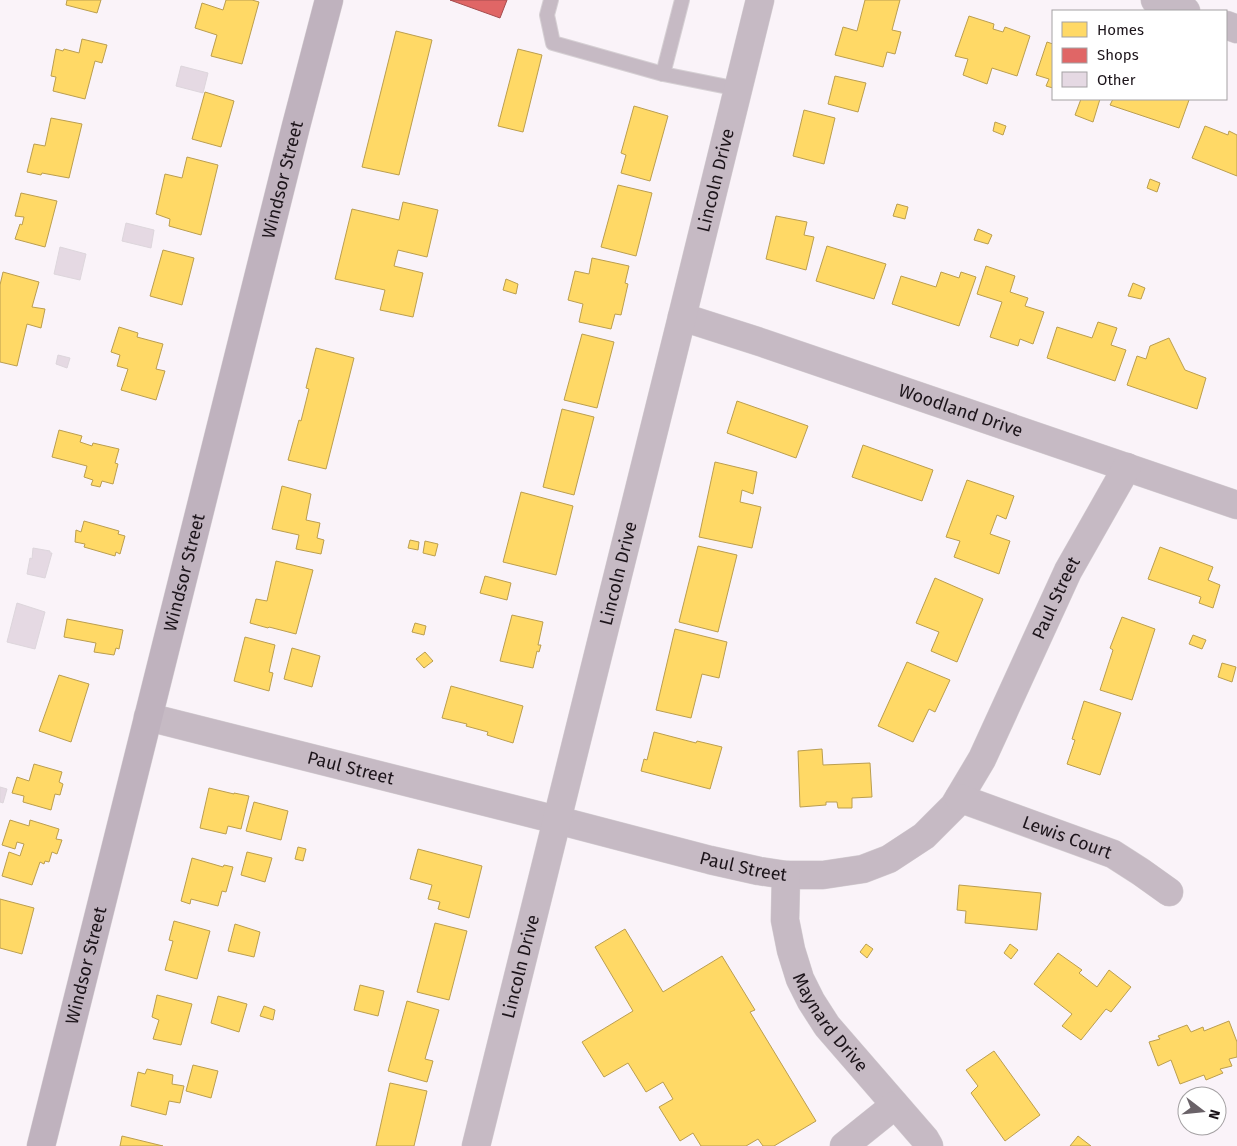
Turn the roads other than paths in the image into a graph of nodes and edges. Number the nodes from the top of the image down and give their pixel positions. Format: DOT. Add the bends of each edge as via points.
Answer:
graph roads {
  1 [pos="329,0"];
  2 [pos="551,0"];
  3 [pos="682,0"];
  4 [pos="760,0"];
  5 [pos="1155,0"];
  6 [pos="1183,10"];
  7 [pos="663,74"];
  8 [pos="738,89"];
  9 [pos="682,317"];
  10 [pos="1127,467"];
  11 [pos="1237,505"];
  12 [pos="148,717"];
  13 [pos="959,798"];
  14 [pos="557,820"];
  15 [pos="786,875"];
  16 [pos="1169,892"];
  17 [pos="895,1105"];
  18 [pos="41,1146"];
  19 [pos="476,1146"];
  20 [pos="844,1146"];
  21 [pos="929,1146"];
  1 -- 12 [label="main road, Windsor Street"];
  2 -- 7 [label="lane" via="547,15 553,43"];
  3 -- 7 [label="lane"];
  4 -- 8 [label="street, Lincoln Drive"];
  5 -- 6 [label="street"];
  7 -- 8 [label="lane"];
  8 -- 9 [label="street, Lincoln Drive"];
  9 -- 10 [label="street, Woodland Drive"];
  9 -- 14 [label="street, Lincoln Drive"];
  10 -- 11 [label="street, Woodland Drive"];
  10 -- 13 [label="street, Paul Street" via="1068,571 982,759"];
  12 -- 14 [label="street, Paul Street"];
  12 -- 18 [label="main road, Windsor Street"];
  13 -- 15 [label="street, Paul Street" via="924,836 889,859 863,869 823,875"];
  13 -- 16 [label="street, Lewis Court" via="1113,854"];
  14 -- 15 [label="street, Paul Street" via="759,872"];
  14 -- 19 [label="street, Lincoln Drive"];
  15 -- 17 [label="street, Maynard Drive" via="785,920 800,979 827,1026"];
  17 -- 20 [label="street"];
  17 -- 21 [label="street, Maynard Drive"];
}
